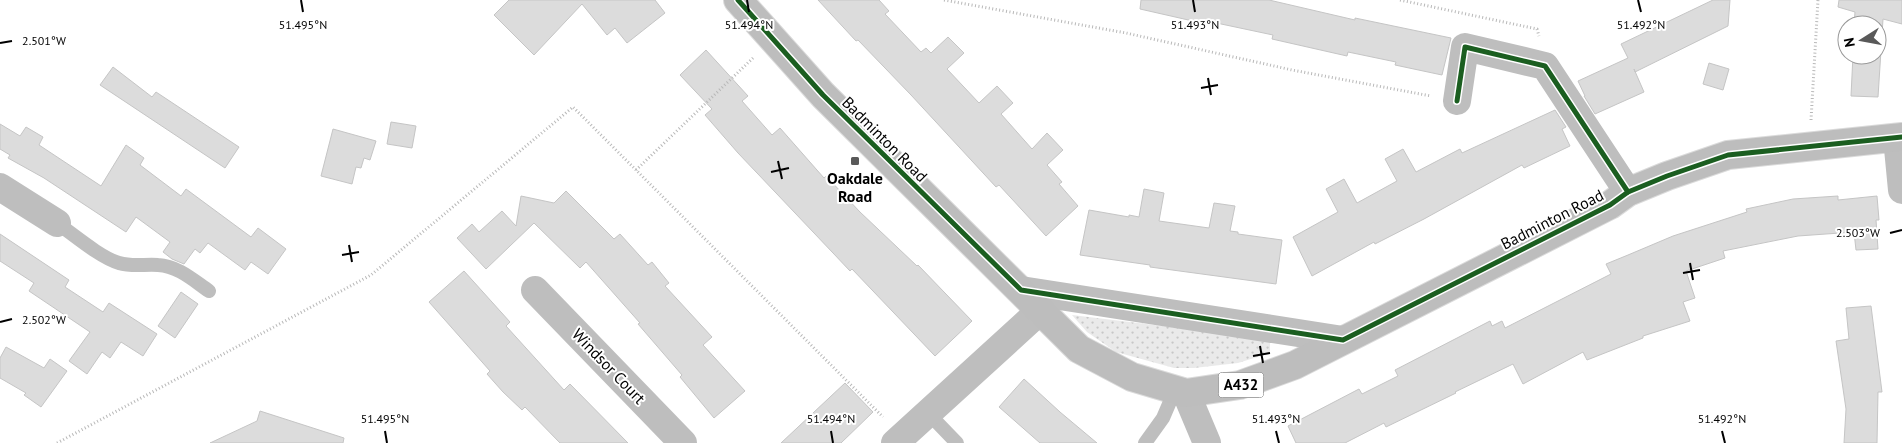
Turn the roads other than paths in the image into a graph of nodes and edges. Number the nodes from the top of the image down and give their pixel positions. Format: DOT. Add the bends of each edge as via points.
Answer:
graph roads {
  1 [pos="738,0"];
  2 [pos="1457,101"];
  3 [pos="1899,138"];
  4 [pos="0,187"];
  5 [pos="1902,190"];
  6 [pos="1628,192"];
  7 [pos="57,223"];
  8 [pos="535,290"];
  9 [pos="1021,290"];
  10 [pos="209,291"];
  11 [pos="1041,310"];
  12 [pos="1343,340"];
  13 [pos="1181,392"];
  14 [pos="928,413"];
  15 [pos="899,440"];
  16 [pos="684,443"];
  17 [pos="957,443"];
  18 [pos="1145,443"];
  19 [pos="1207,443"];
  1 -- 9 [label="main road, Badminton Road / A432" via="823,95"];
  2 -- 6 [label="street" via="1465,47 1545,66"];
  3 -- 5 [label="street"];
  3 -- 6 [label="main road, Badminton Road / A432" via="1728,155"];
  4 -- 7 [label="street"];
  6 -- 12 [label="main road, Badminton Road / A432"];
  7 -- 10 [label="lane" via="119,263 175,268"];
  8 -- 16 [label="street, Windsor Court"];
  9 -- 11 [label="main road, Badminton Road / A432"];
  9 -- 12 [label="street"];
  11 -- 13 [label="main road, Badminton Road / A432" via="1079,349 1132,377"];
  11 -- 14 [label="street"];
  12 -- 13 [label="main road, Badminton Road / A432" via="1295,365 1240,385"];
  13 -- 18 [label="lane"];
  13 -- 19 [label="street"];
  14 -- 15 [label="street"];
  14 -- 17 [label="lane"];
}
